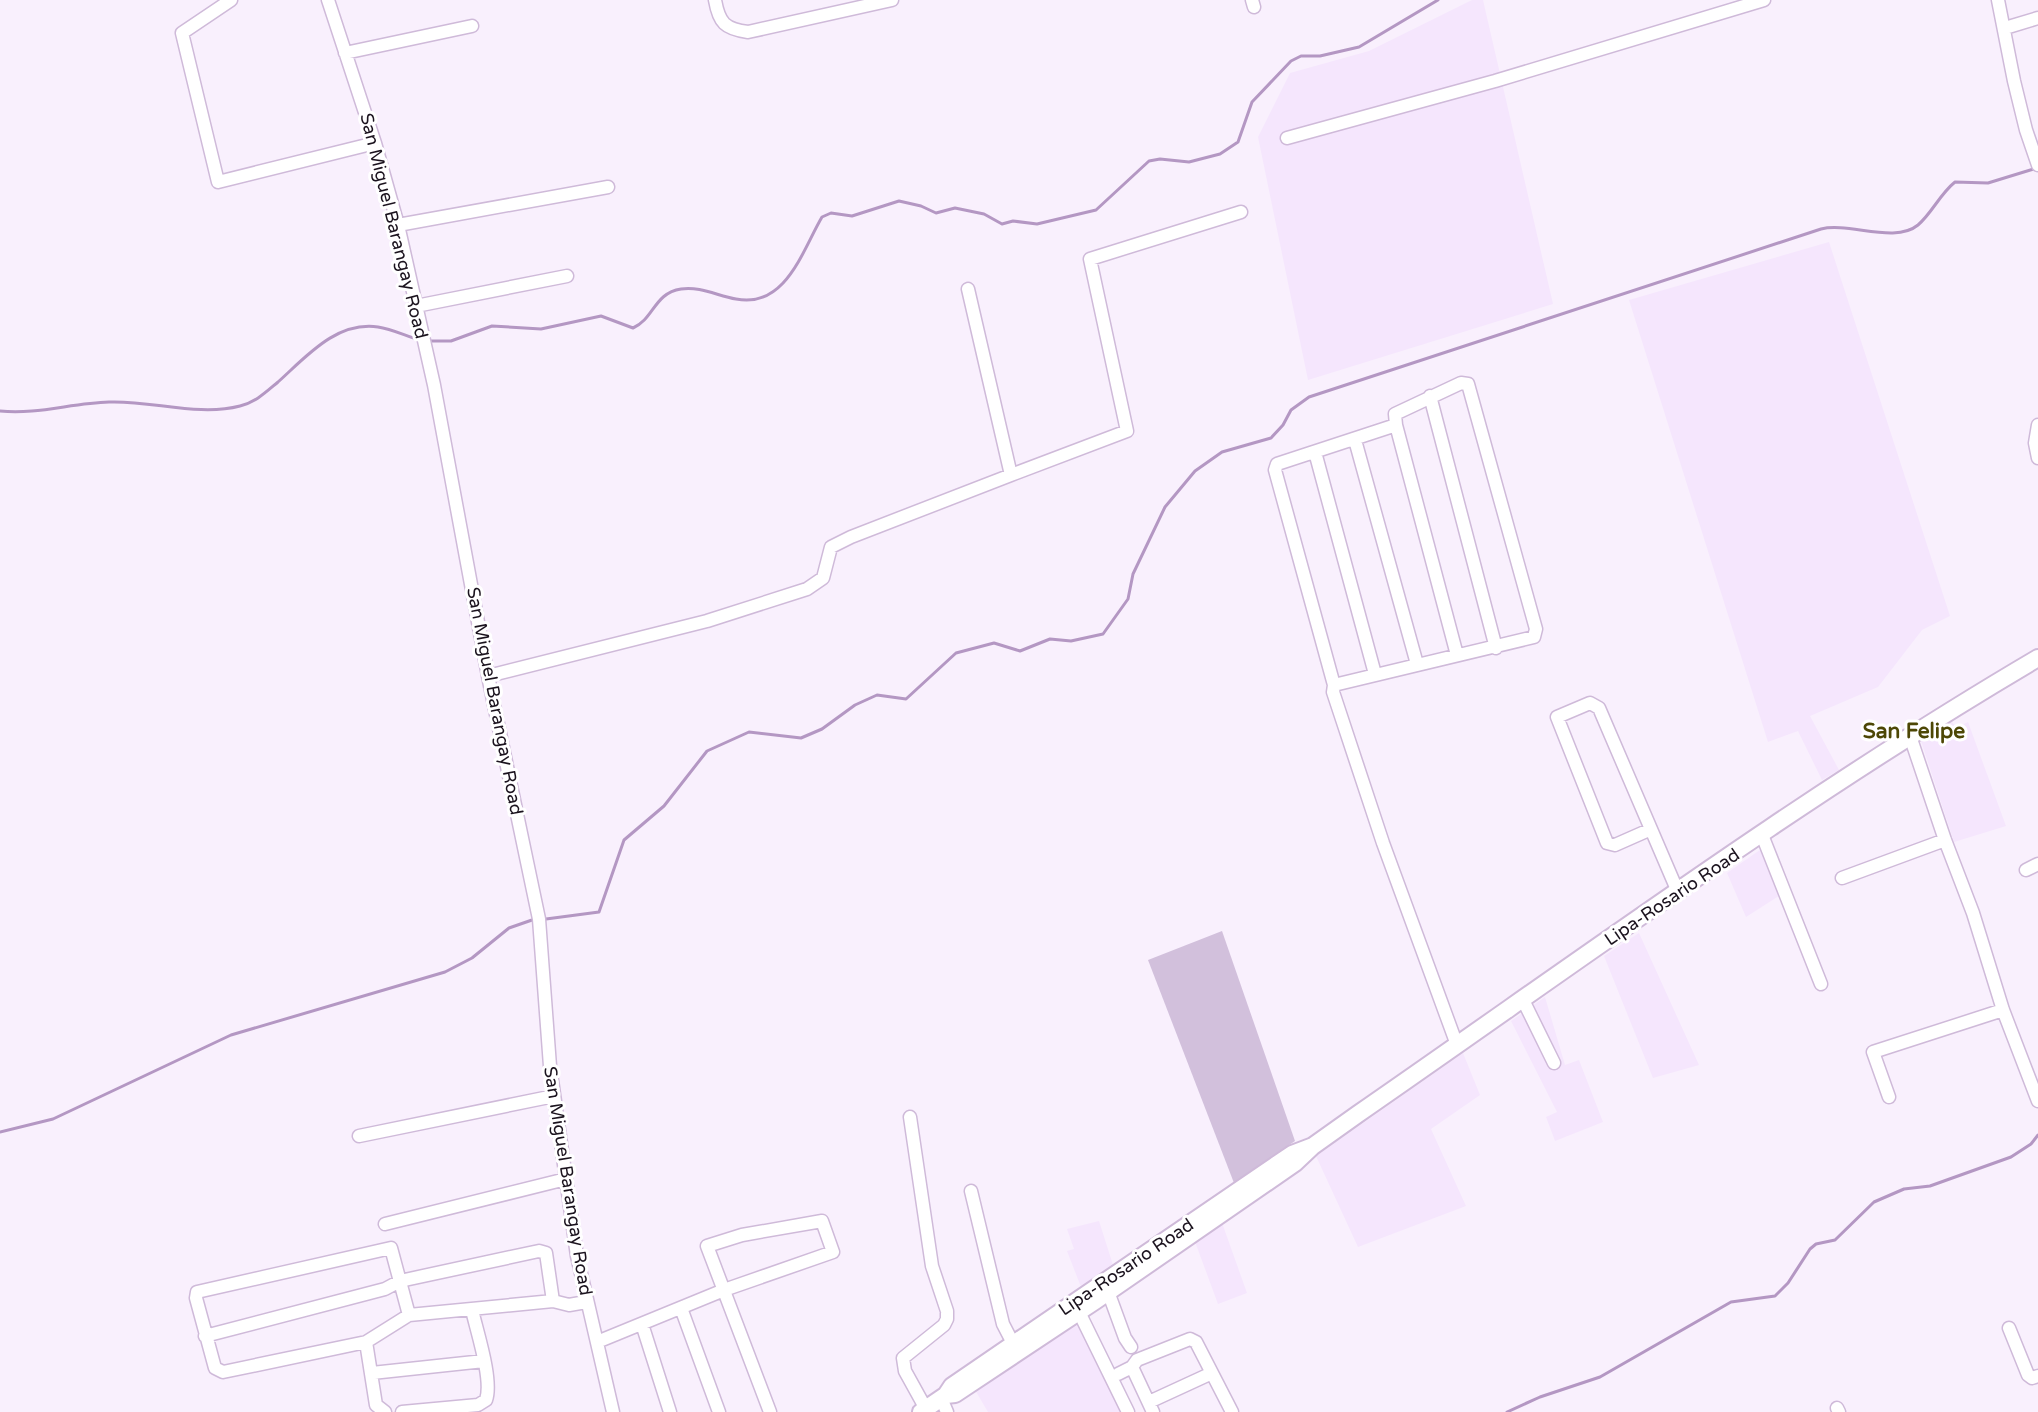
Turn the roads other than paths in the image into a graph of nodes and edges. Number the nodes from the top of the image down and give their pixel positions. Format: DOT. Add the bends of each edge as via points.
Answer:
graph roads {
  1 [pos="231,0"];
  2 [pos="328,0"];
  3 [pos="715,0"];
  4 [pos="892,0"];
  5 [pos="1764,0"];
  6 [pos="1998,0"];
  7 [pos="2038,18"];
  8 [pos="472,26"];
  9 [pos="2005,28"];
  10 [pos="345,53"];
  11 [pos="1287,138"];
  12 [pos="375,143"];
  13 [pos="2037,162"];
  14 [pos="608,187"];
  15 [pos="1241,212"];
  16 [pos="398,225"];
  17 [pos="567,276"];
  18 [pos="968,289"];
  19 [pos="416,306"];
  20 [pos="1430,396"];
  21 [pos="1396,425"];
  22 [pos="2038,425"];
  23 [pos="1355,440"];
  24 [pos="1315,452"];
  25 [pos="2038,458"];
  26 [pos="1011,475"];
  27 [pos="1496,648"];
  28 [pos="1457,655"];
  29 [pos="2038,658"];
  30 [pos="1417,664"];
  31 [pos="1375,674"];
  32 [pos="488,676"];
  33 [pos="1334,685"];
  34 [pos="1910,736"];
  35 [pos="1649,830"];
  36 [pos="1762,835"];
  37 [pos="1945,840"];
  38 [pos="2038,864"];
  39 [pos="2026,870"];
  40 [pos="1842,878"];
  41 [pos="1678,892"];
  42 [pos="1821,984"];
  43 [pos="1523,1000"];
  44 [pos="2003,1010"];
  45 [pos="1457,1045"];
  46 [pos="1554,1063"];
  47 [pos="554,1096"];
  48 [pos="1889,1097"];
  49 [pos="2038,1101"];
  50 [pos="909,1117"];
  51 [pos="359,1136"];
  52 [pos="566,1179"];
  53 [pos="971,1191"];
  54 [pos="385,1224"];
  55 [pos="400,1281"];
  56 [pos="1106,1286"];
  57 [pos="724,1290"];
  58 [pos="585,1297"];
  59 [pos="556,1301"];
  60 [pos="1077,1307"];
  61 [pos="681,1308"];
  62 [pos="472,1310"];
  63 [pos="409,1315"];
  64 [pos="642,1324"];
  65 [pos="2009,1328"];
  66 [pos="206,1336"];
  67 [pos="366,1342"];
  68 [pos="597,1342"];
  69 [pos="1015,1348"];
  70 [pos="483,1361"];
  71 [pos="1134,1363"];
  72 [pos="372,1373"];
  73 [pos="1212,1373"];
  74 [pos="1118,1374"];
  75 [pos="2038,1376"];
  76 [pos="944,1402"];
  77 [pos="1151,1407"];
  78 [pos="924,1410"];
  79 [pos="385,1412"];
  80 [pos="402,1412"];
  81 [pos="613,1412"];
  82 [pos="670,1412"];
  83 [pos="719,1412"];
  84 [pos="770,1412"];
  85 [pos="1128,1412"];
  86 [pos="1231,1412"];
  1 -- 12 [label="street" via="182,33 218,182"];
  2 -- 10 [label="street, San Miguel Barangay Road"];
  3 -- 4 [label="street" via="722,22 731,30 748,32"];
  5 -- 11 [label="street" via="1495,81"];
  6 -- 9 [label="street"];
  7 -- 9 [label="street"];
  8 -- 10 [label="street"];
  9 -- 13 [label="street" via="2014,81"];
  10 -- 12 [label="street, San Miguel Barangay Road"];
  12 -- 16 [label="street, San Miguel Barangay Road"];
  14 -- 16 [label="street"];
  15 -- 26 [label="street" via="1090,259 1127,431"];
  16 -- 19 [label="street, San Miguel Barangay Road"];
  17 -- 19 [label="street"];
  18 -- 26 [label="street"];
  19 -- 32 [label="street, San Miguel Barangay Road" via="443,429"];
  20 -- 21 [label="street" via="1395,414"];
  20 -- 27 [label="street"];
  20 -- 27 [label="street" via="1461,383 1468,384 1471,390 1536,629 1534,637"];
  21 -- 23 [label="street"];
  21 -- 28 [label="street"];
  22 -- 25 [label="street"];
  23 -- 24 [label="street"];
  23 -- 30 [label="street"];
  24 -- 31 [label="street"];
  24 -- 33 [label="street" via="1277,464 1275,470"];
  26 -- 32 [label="street" via="831,547 823,578 807,589 707,621"];
  27 -- 28 [label="street"];
  28 -- 30 [label="street"];
  29 -- 34 [label="main road, Lipa-Rosario Road"];
  30 -- 31 [label="street"];
  31 -- 33 [label="street"];
  32 -- 47 [label="street, San Miguel Barangay Road" via="539,919"];
  33 -- 45 [label="street" via="1333,692 1383,843"];
  34 -- 36 [label="main road, Lipa-Rosario Road"];
  34 -- 37 [label="street"];
  35 -- 35 [label="street" via="1599,708 1590,703 1557,717 1607,843 1615,845"];
  35 -- 41 [label="street"];
  36 -- 41 [label="main road, Lipa-Rosario Road"];
  36 -- 42 [label="street"];
  37 -- 40 [label="street"];
  37 -- 44 [label="street"];
  38 -- 39 [label="street"];
  41 -- 43 [label="main road, Lipa-Rosario Road"];
  43 -- 45 [label="main road, Lipa-Rosario Road"];
  43 -- 46 [label="street"];
  44 -- 48 [label="street" via="1878,1048 1873,1059"];
  44 -- 49 [label="street"];
  45 -- 56 [label="main road, Lipa-Rosario Road" via="1313,1146 1295,1163"];
  47 -- 51 [label="street"];
  47 -- 52 [label="street, San Miguel Barangay Road"];
  50 -- 78 [label="street" via="932,1266 947,1311 944,1325 903,1358 905,1371"];
  52 -- 54 [label="street"];
  52 -- 58 [label="street, San Miguel Barangay Road"];
  53 -- 69 [label="street" via="1003,1323"];
  55 -- 59 [label="street" via="539,1251 546,1252"];
  55 -- 63 [label="street"];
  55 -- 66 [label="street" via="386,1289"];
  55 -- 66 [label="street" via="391,1248 386,1247 197,1292"];
  56 -- 60 [label="main road, Lipa-Rosario Road"];
  56 -- 71 [label="street" via="1127,1328"];
  57 -- 57 [label="street" via="833,1252 822,1221 742,1235 707,1246"];
  57 -- 61 [label="street"];
  57 -- 84 [label="street"];
  58 -- 59 [label="street" via="568,1295"];
  58 -- 68 [label="street, San Miguel Barangay Road"];
  59 -- 62 [label="street"];
  60 -- 69 [label="main road, Lipa-Rosario Road"];
  60 -- 85 [label="street"];
  61 -- 64 [label="street"];
  61 -- 83 [label="street"];
  62 -- 63 [label="street"];
  62 -- 70 [label="street"];
  63 -- 67 [label="street"];
  64 -- 68 [label="street"];
  64 -- 82 [label="street"];
  65 -- 75 [label="street" via="2028,1375"];
  66 -- 67 [label="street" via="215,1368 223,1372"];
  67 -- 72 [label="street"];
  68 -- 81 [label="street, San Miguel Barangay Road"];
  69 -- 76 [label="main road, Lipa-Rosario Road" via="952,1386"];
  70 -- 72 [label="street"];
  70 -- 80 [label="street" via="486,1400 478,1405"];
  71 -- 73 [label="street" via="1190,1339 1196,1342"];
  71 -- 74 [label="street"];
  71 -- 77 [label="street"];
  72 -- 79 [label="street" via="376,1405"];
  73 -- 77 [label="street"];
  73 -- 86 [label="street"];
  76 -- 78 [label="main road, Lipa-Rosario Road"];
}
